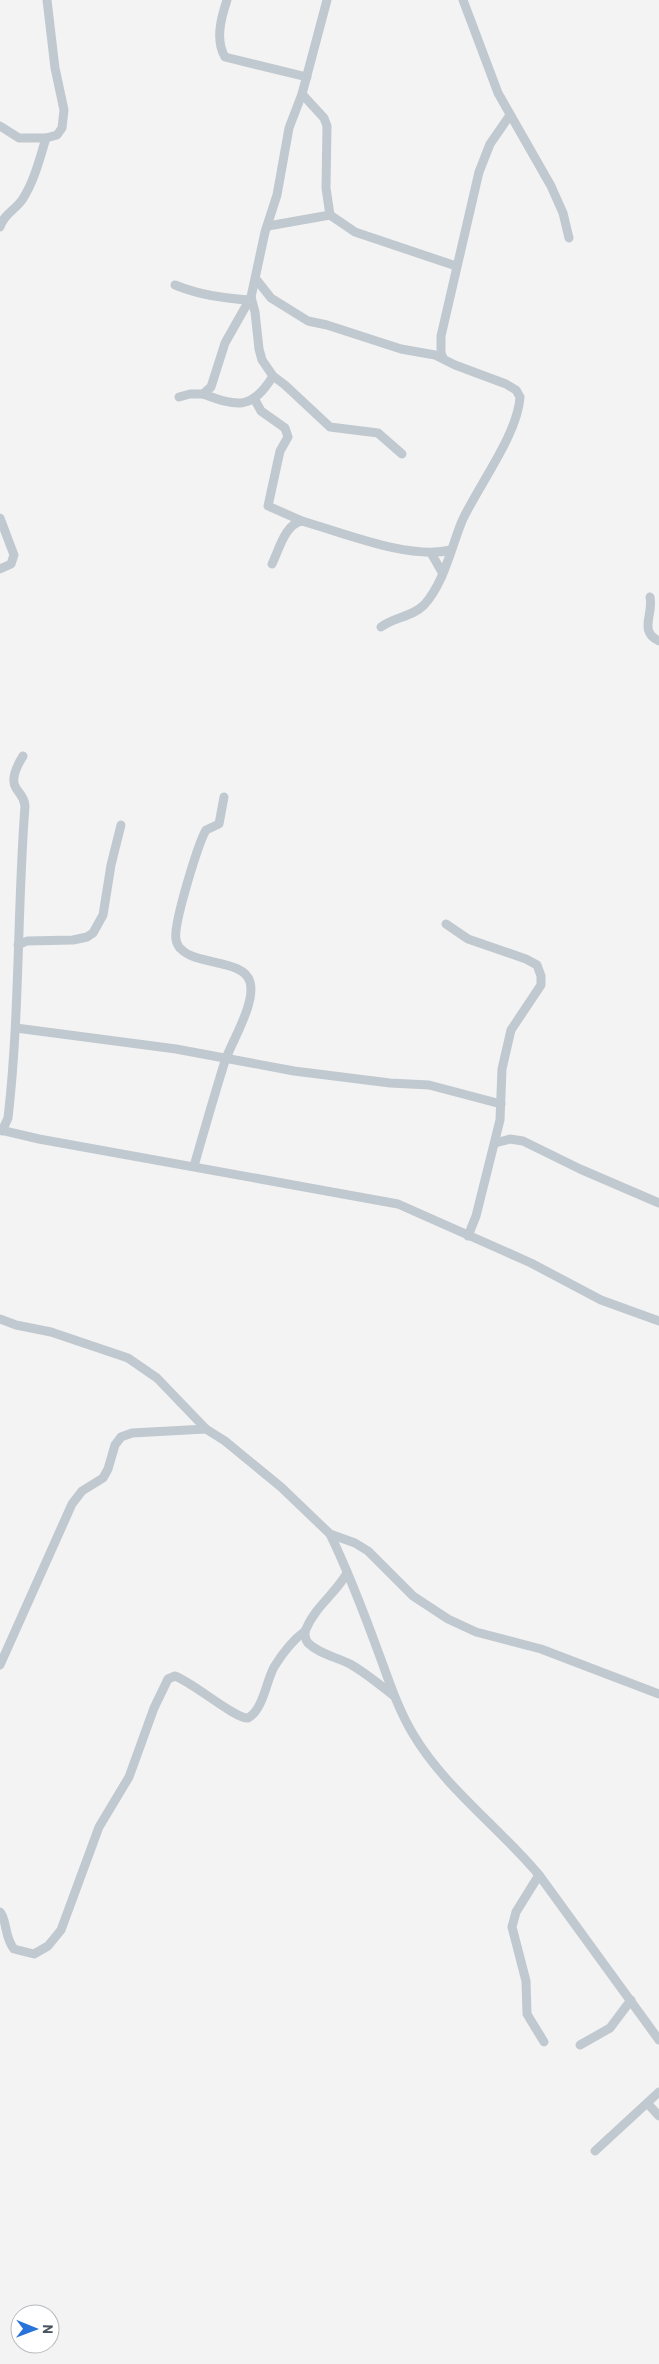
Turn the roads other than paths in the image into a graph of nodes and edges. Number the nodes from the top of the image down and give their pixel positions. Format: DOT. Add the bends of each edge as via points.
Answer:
graph roads {
  1 [pos="47,0"];
  2 [pos="227,0"];
  3 [pos="327,0"];
  4 [pos="463,0"];
  5 [pos="307,77"];
  6 [pos="302,94"];
  7 [pos="510,115"];
  8 [pos="0,126"];
  9 [pos="46,138"];
  10 [pos="330,215"];
  11 [pos="268,226"];
  12 [pos="0,227"];
  13 [pos="569,238"];
  14 [pos="456,266"];
  15 [pos="256,279"];
  16 [pos="175,285"];
  17 [pos="250,299"];
  18 [pos="443,358"];
  19 [pos="273,376"];
  20 [pos="203,394"];
  21 [pos="179,397"];
  22 [pos="255,400"];
  23 [pos="402,454"];
  24 [pos="0,518"];
  25 [pos="302,521"];
  26 [pos="451,550"];
  27 [pos="431,553"];
  28 [pos="272,564"];
  29 [pos="0,569"];
  30 [pos="442,572"];
  31 [pos="650,597"];
  32 [pos="380,627"];
  33 [pos="659,641"];
  34 [pos="23,756"];
  35 [pos="224,797"];
  36 [pos="121,825"];
  37 [pos="446,924"];
  38 [pos="18,945"];
  39 [pos="16,1028"];
  40 [pos="226,1058"];
  41 [pos="501,1104"];
  42 [pos="1,1130"];
  43 [pos="495,1143"];
  44 [pos="194,1166"];
  45 [pos="659,1203"];
  46 [pos="468,1236"];
  47 [pos="0,1319"];
  48 [pos="659,1321"];
  49 [pos="206,1428"];
  50 [pos="330,1534"];
  51 [pos="347,1573"];
  52 [pos="305,1631"];
  53 [pos="0,1665"];
  54 [pos="659,1694"];
  55 [pos="394,1696"];
  56 [pos="539,1875"];
  57 [pos="0,1912"];
  58 [pos="631,2000"];
  59 [pos="659,2040"];
  60 [pos="544,2042"];
  61 [pos="580,2045"];
  62 [pos="659,2092"];
  63 [pos="648,2104"];
  64 [pos="659,2116"];
  65 [pos="595,2151"];
  1 -- 9 [label="street" via="64,117 57,135"];
  2 -- 5 [label="street" via="220,26 221,51 225,57"];
  3 -- 5 [label="street"];
  4 -- 7 [label="street" via="498,93"];
  5 -- 6 [label="street"];
  6 -- 10 [label="street" via="324,118 327,126 326,188"];
  6 -- 11 [label="street" via="289,128"];
  7 -- 13 [label="street" via="551,186 563,213"];
  7 -- 14 [label="street" via="484,155"];
  8 -- 9 [label="street" via="19,138"];
  9 -- 12 [label="street" via="22,200 3,219"];
  10 -- 11 [label="street"];
  10 -- 14 [label="street" via="354,232"];
  11 -- 15 [label="street"];
  14 -- 18 [label="street" via="441,336"];
  15 -- 17 [label="street"];
  15 -- 18 [label="street" via="271,298 308,321 400,349"];
  16 -- 17 [label="street" via="218,298"];
  17 -- 19 [label="street" via="262,360"];
  17 -- 20 [label="street" via="225,343 212,387"];
  18 -- 26 [label="street" via="506,384 520,397 513,424 462,521"];
  19 -- 22 [label="street"];
  19 -- 23 [label="street" via="330,427 378,433"];
  20 -- 21 [label="street"];
  20 -- 22 [label="street" via="239,403"];
  22 -- 25 [label="street" via="266,416 284,428 288,437 280,451 268,506"];
  24 -- 29 [label="street" via="14,555 11,564"];
  25 -- 27 [label="street"];
  25 -- 28 [label="street" via="289,529"];
  26 -- 27 [label="street"];
  26 -- 30 [label="street"];
  27 -- 30 [label="street"];
  30 -- 32 [label="street" via="424,605"];
  31 -- 33 [label="street" via="652,605 646,627 649,634"];
  34 -- 38 [label="street" via="14,782 25,806"];
  35 -- 40 [label="street" via="219,824 206,830 197,854 176,938 180,949 203,960 240,969 248,977 247,1007"];
  36 -- 38 [label="street" via="103,915 93,933 73,940 27,941"];
  37 -- 41 [label="street" via="468,939 537,965 541,976 541,985 511,1030 504,1054"];
  38 -- 39 [label="street"];
  39 -- 40 [label="street"];
  39 -- 42 [label="street" via="9,1109"];
  40 -- 41 [label="street" via="294,1071 438,1086"];
  40 -- 44 [label="street"];
  41 -- 43 [label="street"];
  42 -- 44 [label="street"];
  43 -- 45 [label="street" via="510,1139 523,1141"];
  43 -- 46 [label="street"];
  44 -- 46 [label="street" via="387,1200"];
  46 -- 48 [label="street" via="532,1263 601,1300"];
  47 -- 49 [label="street" via="128,1358 157,1378"];
  49 -- 50 [label="street" via="282,1487"];
  49 -- 53 [label="street" via="132,1433 121,1437 103,1478 82,1491 72,1504"];
  50 -- 51 [label="street"];
  50 -- 54 [label="street" via="368,1551 413,1596 448,1619 476,1632 541,1649"];
  51 -- 52 [label="street"];
  51 -- 55 [label="street"];
  52 -- 55 [label="street" via="306,1640 314,1647 349,1664"];
  52 -- 57 [label="street" via="294,1640 274,1668 256,1710 248,1718 235,1714 182,1678 168,1679 129,1777 99,1827 66,1920 48,1946 34,1954 14,1949 7,1939 4,1916"];
  55 -- 56 [label="street" via="414,1736 455,1788 518,1849"];
  56 -- 58 [label="street"];
  56 -- 60 [label="street" via="516,1912 512,1927 526,1981 527,2014"];
  58 -- 59 [label="street"];
  58 -- 61 [label="street" via="610,2028"];
  62 -- 63 [label="street"];
  63 -- 64 [label="street"];
  63 -- 65 [label="street"];
}
